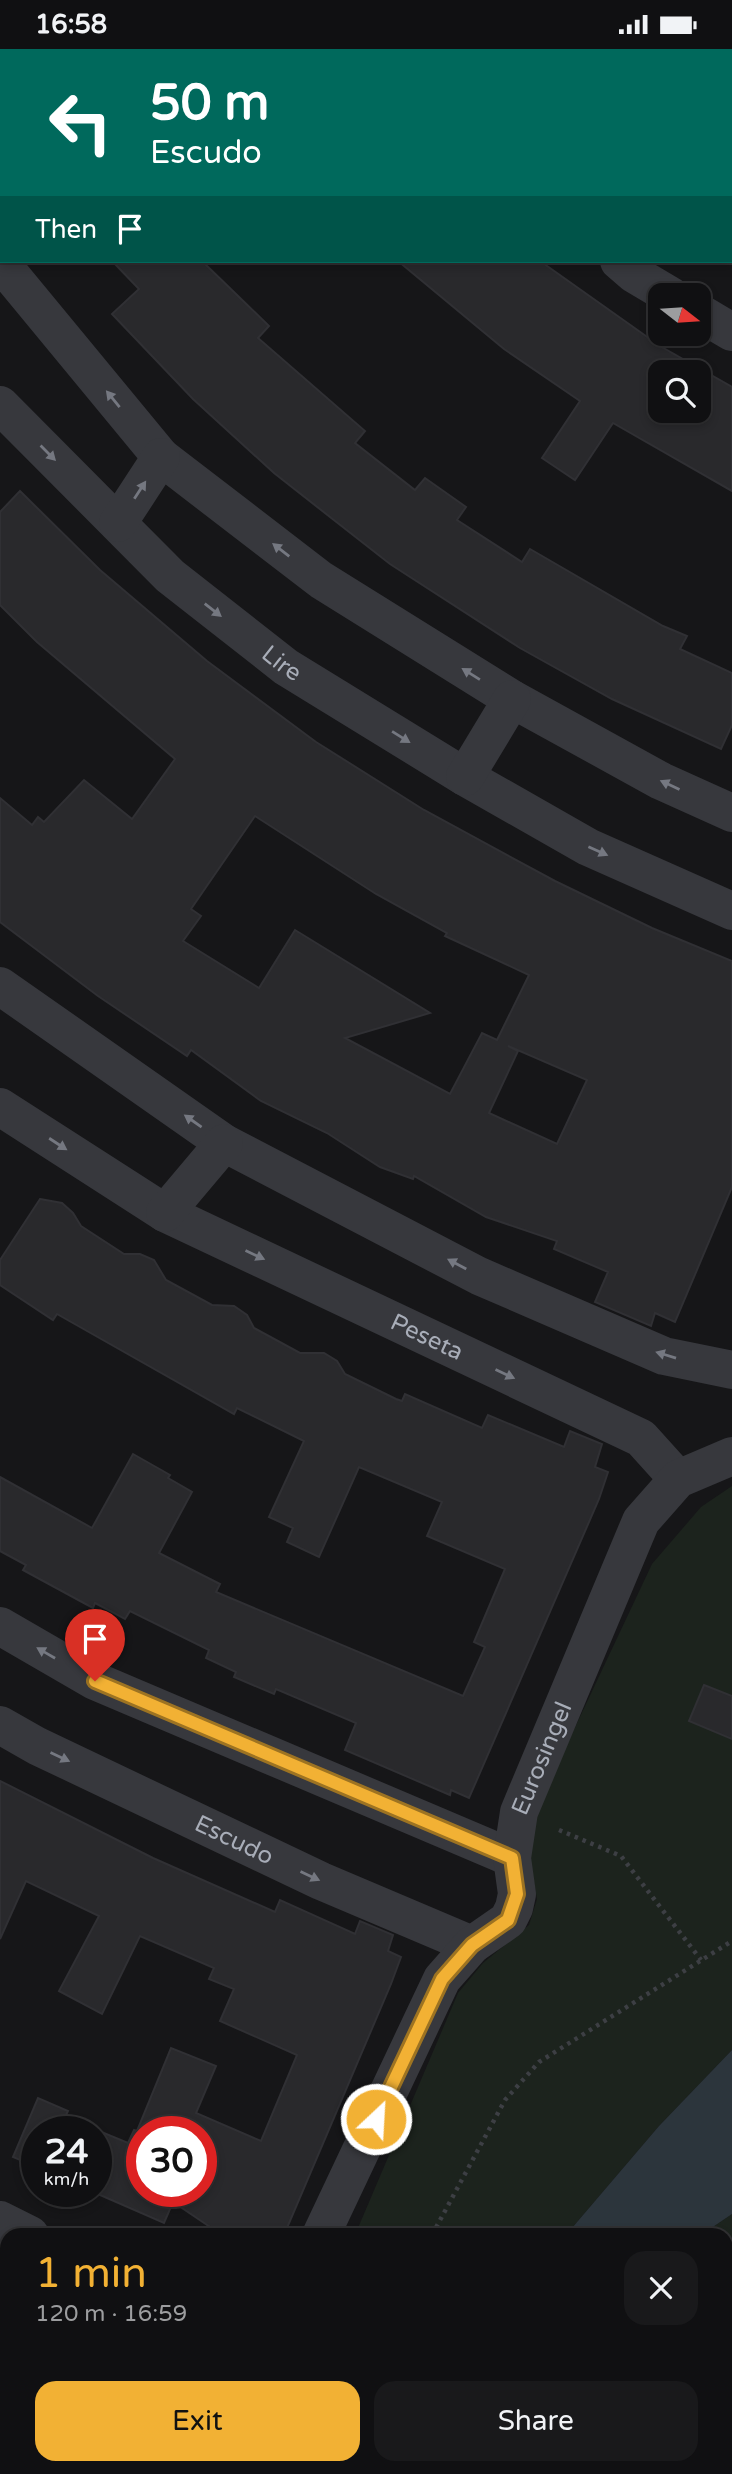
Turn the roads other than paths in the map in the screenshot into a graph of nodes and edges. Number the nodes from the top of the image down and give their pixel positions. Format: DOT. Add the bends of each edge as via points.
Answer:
graph roads {
  1 [pos="1,263"];
  2 [pos="622,263"];
  3 [pos="652,283"];
  4 [pos="711,320"];
  5 [pos="732,332"];
  6 [pos="0,405"];
  7 [pos="161,457"];
  8 [pos="118,523"];
  9 [pos="512,699"];
  10 [pos="465,777"];
  11 [pos="732,813"];
  12 [pos="732,911"];
  13 [pos="0,986"];
  14 [pos="0,1107"];
  15 [pos="224,1143"];
  16 [pos="165,1213"];
  17 [pos="732,1370"];
  18 [pos="732,1455"];
  19 [pos="678,1479"];
  20 [pos="0,1626"];
  21 [pos="0,1725"];
  22 [pos="512,1858"];
  23 [pos="472,1945"];
  24 [pos="0,2220"];
  25 [pos="16,2228"];
  26 [pos="324,2228"];
  7 -- 1 [label="street, one-way"];
  2 -- 3 [label="street"];
  4 -- 5 [label="street"];
  6 -- 8 [label="street, Lire, one-way"];
  8 -- 7 [label="street, one-way"];
  9 -- 7 [label="street, one-way" via="321,580"];
  8 -- 10 [label="street, Lire, one-way" via="170,576 286,667"];
  9 -- 10 [label="street"];
  11 -- 9 [label="street, one-way" via="661,781"];
  10 -- 12 [label="street, Lire, one-way" via="588,847"];
  15 -- 13 [label="street, one-way"];
  14 -- 16 [label="street, Peseta, one-way"];
  15 -- 16 [label="street"];
  17 -- 15 [label="street, one-way" via="664,1356 479,1276"];
  16 -- 19 [label="street, Peseta, one-way" via="641,1438"];
  18 -- 19 [label="street, Eurosingel"];
  19 -- 22 [label="street, Eurosingel" via="641,1521 519,1812"];
  22 -- 20 [label="street, one-way" via="95,1681"];
  21 -- 23 [label="street, Escudo, one-way" via="321,1881"];
  22 -- 23 [label="street, Eurosingel" via="517,1894 514,1908 497,1930"];
  23 -- 26 [label="street, Eurosingel" via="442,1979"];
  24 -- 25 [label="street"];
}
